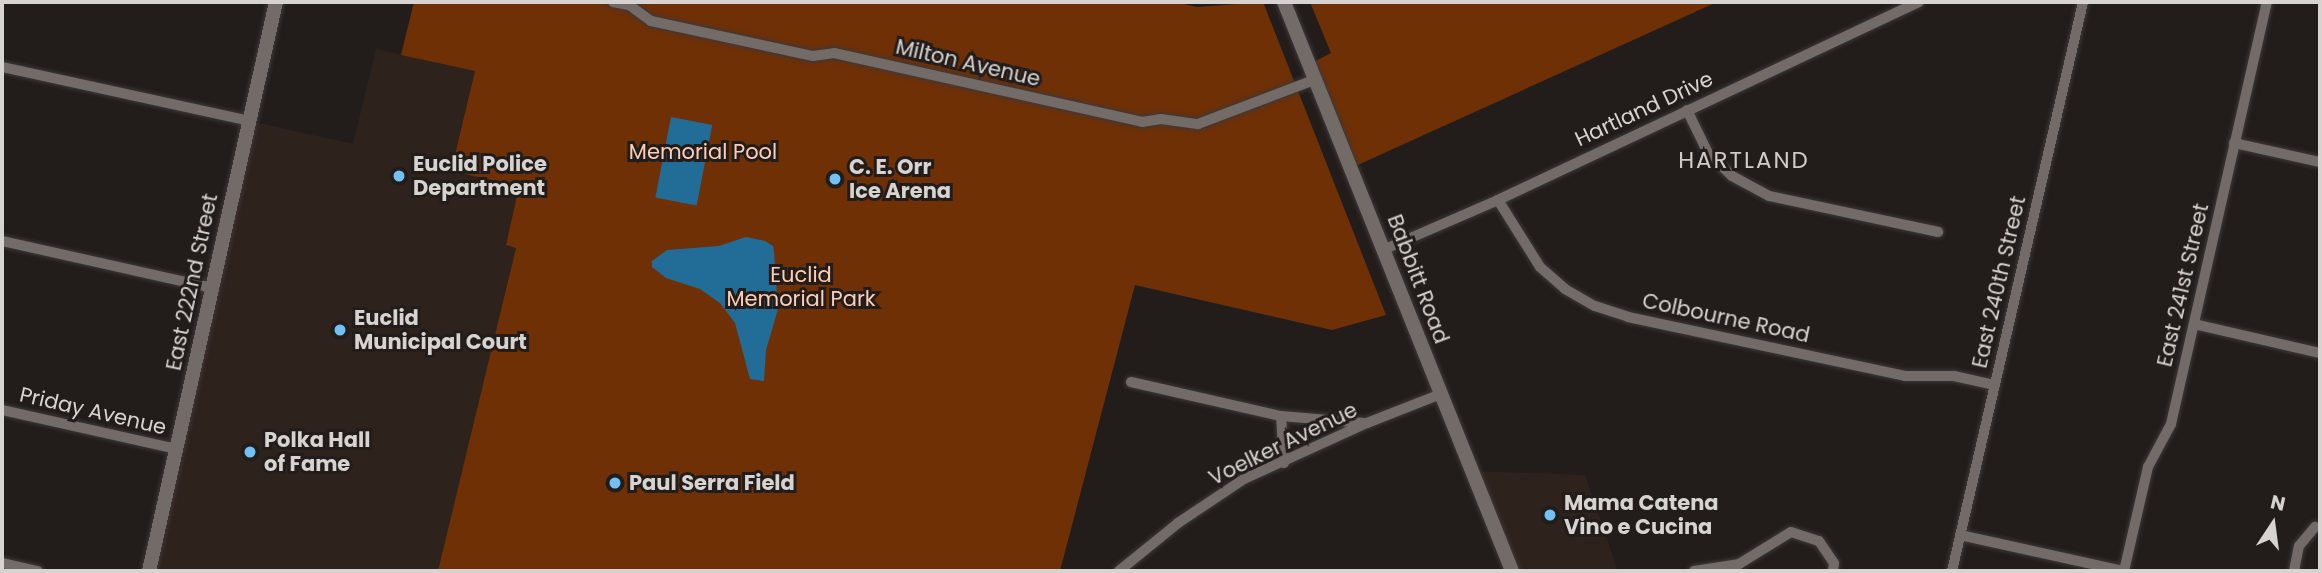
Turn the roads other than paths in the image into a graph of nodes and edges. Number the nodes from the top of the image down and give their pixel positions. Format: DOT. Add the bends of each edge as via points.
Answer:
graph roads {
  1 [pos="276,2"];
  2 [pos="613,2"];
  3 [pos="1284,2"];
  4 [pos="1919,2"];
  5 [pos="2083,2"];
  6 [pos="2267,2"];
  7 [pos="2,67"];
  8 [pos="1314,80"];
  9 [pos="1687,110"];
  10 [pos="249,121"];
  11 [pos="2234,143"];
  12 [pos="2320,162"];
  13 [pos="1498,200"];
  14 [pos="1938,232"];
  15 [pos="2,241"];
  16 [pos="1385,249"];
  17 [pos="213,288"];
  18 [pos="2194,324"];
  19 [pos="2320,353"];
  20 [pos="1131,382"];
  21 [pos="1995,385"];
  22 [pos="1441,394"];
  23 [pos="2,410"];
  24 [pos="1281,416"];
  25 [pos="1367,423"];
  26 [pos="176,449"];
  27 [pos="1284,463"];
  28 [pos="2315,527"];
  29 [pos="1960,535"];
  30 [pos="2,563"];
  31 [pos="38,571"];
  32 [pos="149,571"];
  33 [pos="1119,571"];
  34 [pos="1512,571"];
  35 [pos="1694,571"];
  36 [pos="1833,571"];
  37 [pos="1952,571"];
  38 [pos="2124,571"];
  39 [pos="2294,571"];
  1 -- 10 [label="main road, East 222nd Street"];
  2 -- 8 [label="street, Milton Avenue" via="629,5 651,22 813,56 834,53 1142,122 1161,118 1198,124"];
  3 -- 8 [label="main road, Babbitt Road"];
  4 -- 9 [label="street, Hartland Drive"];
  5 -- 21 [label="street, East 240th Street"];
  6 -- 11 [label="street, East 241st Street"];
  7 -- 10 [label="street"];
  8 -- 16 [label="main road, Babbitt Road"];
  9 -- 13 [label="street, Hartland Drive"];
  9 -- 14 [label="street" via="1708,153 1732,176 1769,196"];
  10 -- 17 [label="main road, East 222nd Street"];
  11 -- 12 [label="street"];
  11 -- 18 [label="street, East 241st Street"];
  13 -- 16 [label="street, Hartland Drive"];
  13 -- 21 [label="street, Colbourne Road" via="1540,267 1595,306 1905,376 1954,376"];
  15 -- 17 [label="street"];
  16 -- 22 [label="main road, Babbitt Road"];
  17 -- 26 [label="main road, East 222nd Street"];
  18 -- 19 [label="street"];
  18 -- 38 [label="street, East 241st Street" via="2171,424 2144,479"];
  20 -- 24 [label="street"];
  21 -- 29 [label="street, East 240th Street"];
  22 -- 25 [label="street, Voelker Avenue"];
  22 -- 34 [label="main road, Babbitt Road"];
  23 -- 26 [label="street, Priday Avenue"];
  24 -- 25 [label="street"];
  24 -- 27 [label="street"];
  25 -- 27 [label="street, Voelker Avenue"];
  26 -- 32 [label="main road, East 222nd Street"];
  27 -- 33 [label="street, Voelker Avenue" via="1225,491"];
  28 -- 39 [label="street" via="2299,546"];
  29 -- 37 [label="street, East 240th Street"];
  29 -- 38 [label="street"];
  30 -- 31 [label="street"];
  35 -- 36 [label="street" via="1739,564 1791,532 1819,541 1834,563"];
}
